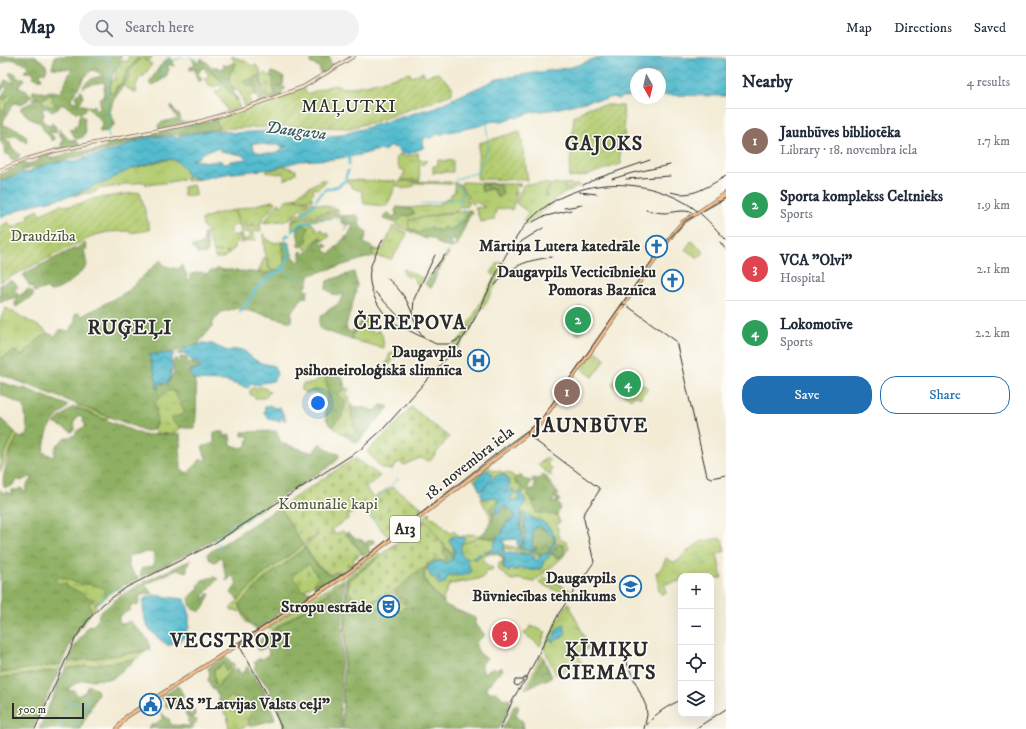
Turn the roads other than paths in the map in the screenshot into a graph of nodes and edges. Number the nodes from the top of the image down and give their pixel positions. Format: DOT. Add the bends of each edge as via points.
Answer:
graph roads {
  1 [pos="354,56"];
  2 [pos="0,170"];
  3 [pos="726,193"];
  4 [pos="726,196"];
  5 [pos="700,211"];
  6 [pos="117,729"];
  1 -- 2 [label="main road" via="299,89 233,112 191,124 55,151"];
  3 -- 5 [label="main road, 18. novembra iela / A13"];
  4 -- 5 [label="main road, 18. novembra iela / A13"];
  5 -- 6 [label="main road, 18. novembra iela / A13, bridge" via="683,222 675,231 540,424 345,575 126,717"];
}
